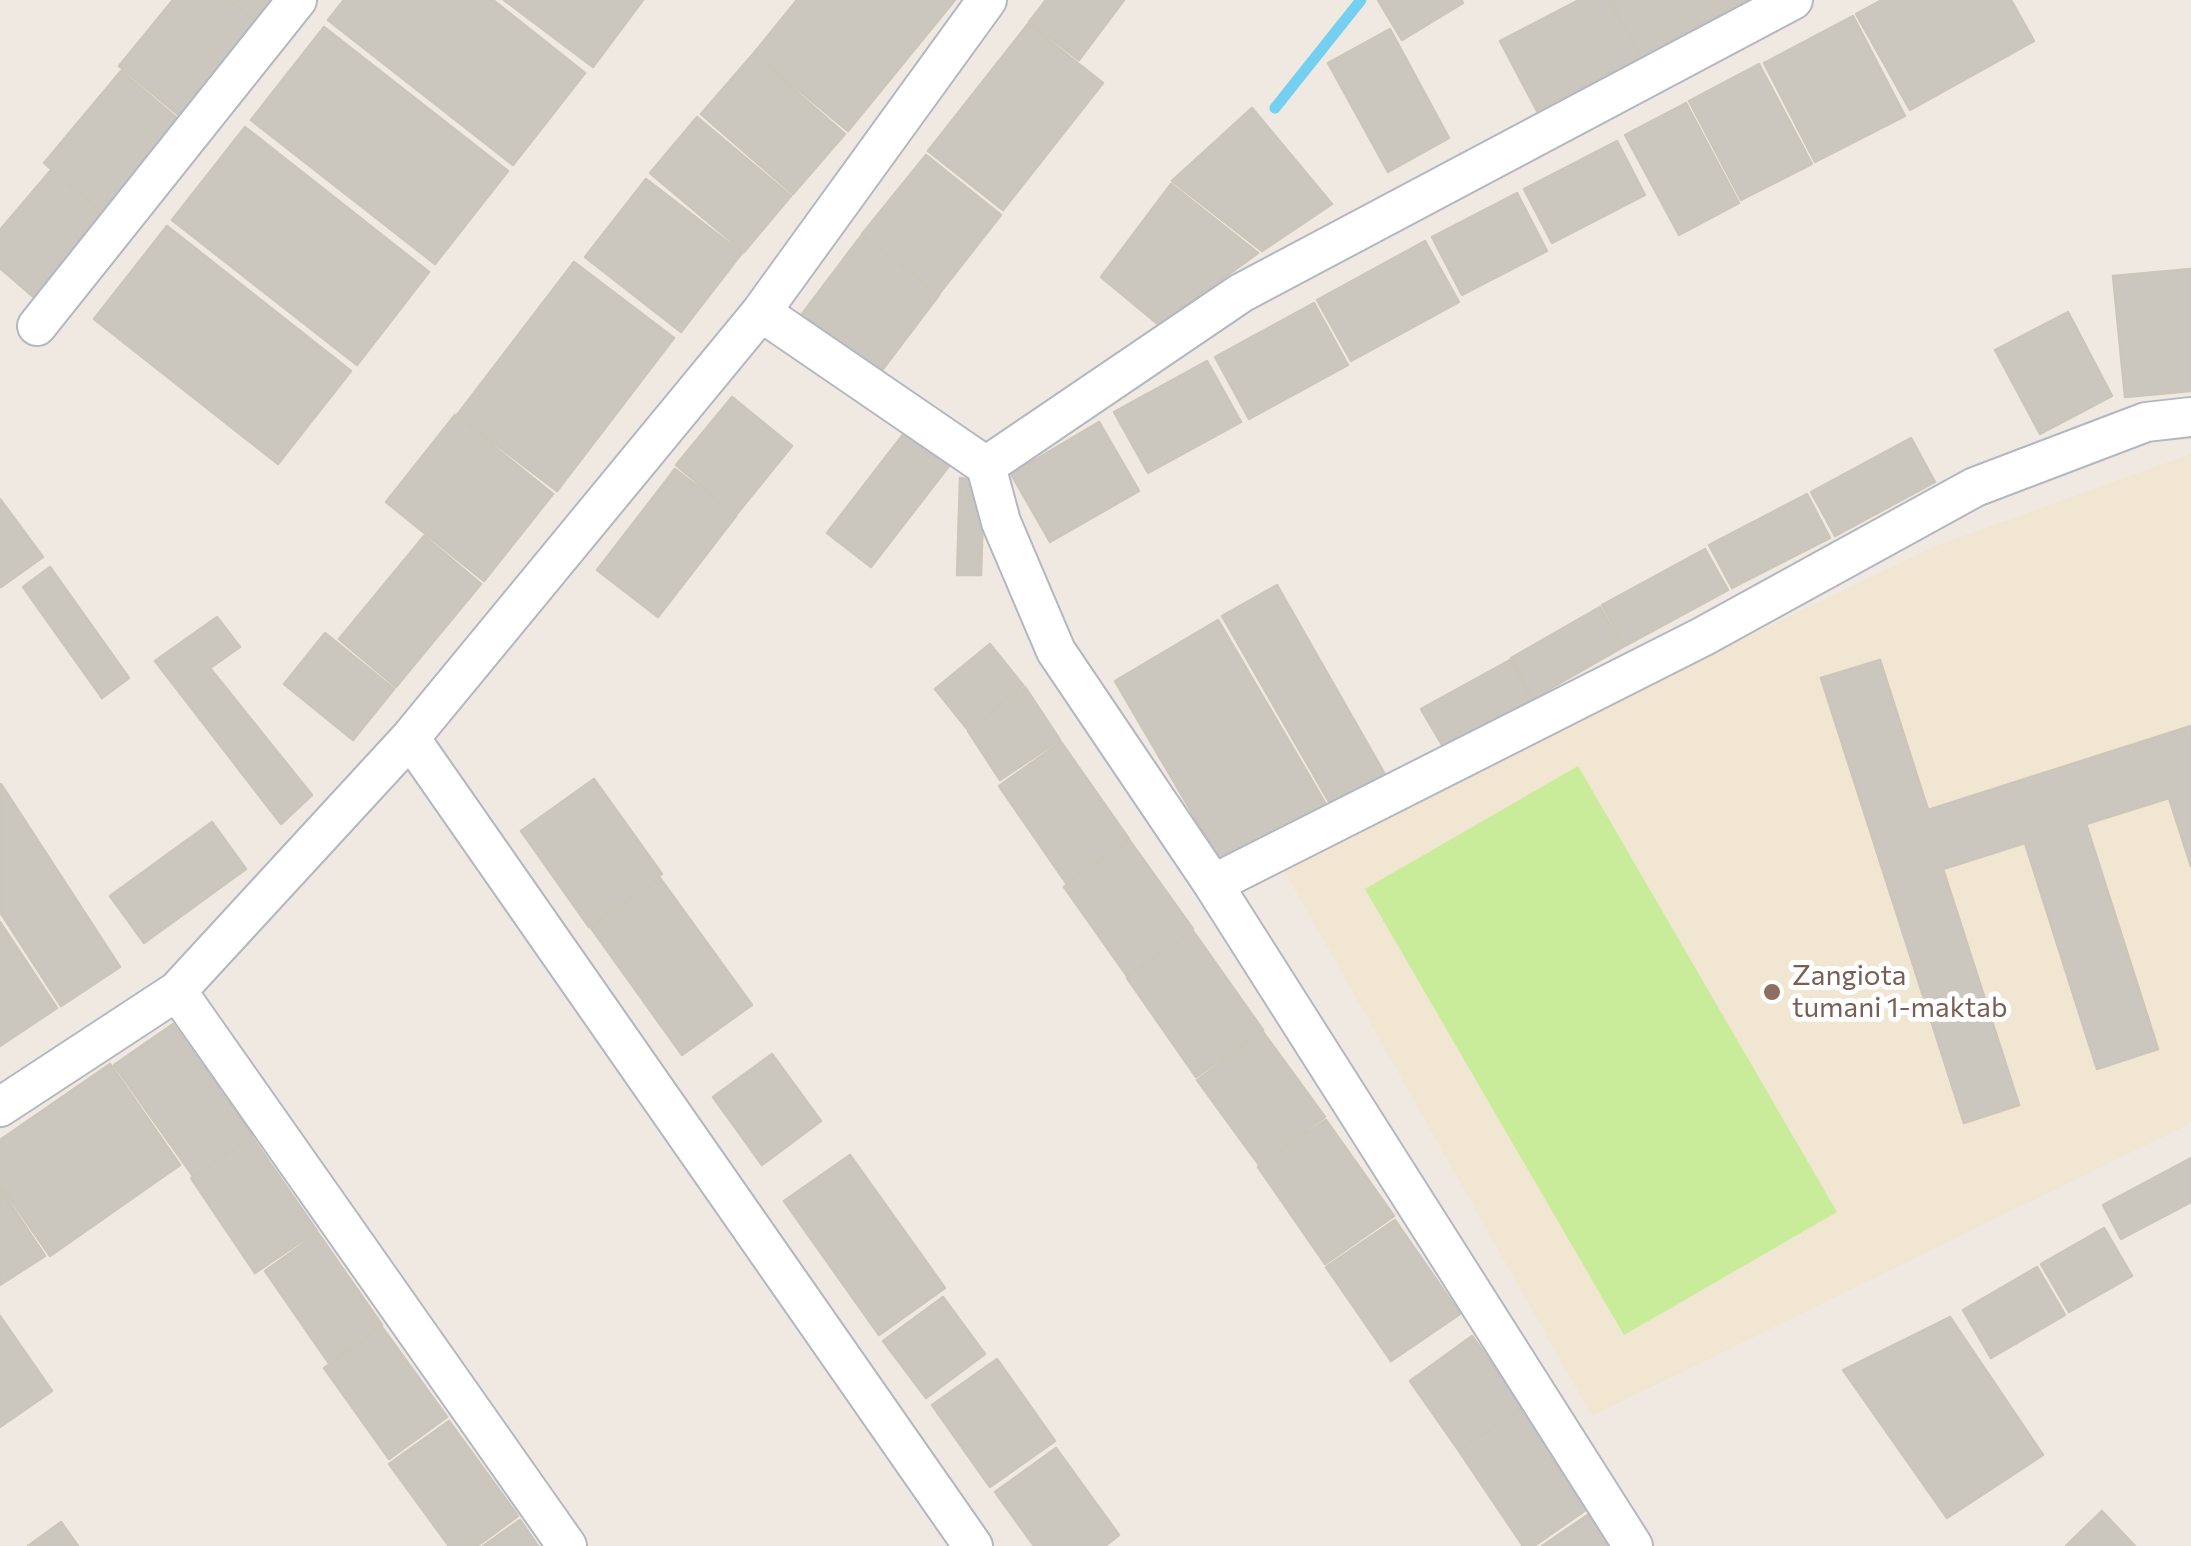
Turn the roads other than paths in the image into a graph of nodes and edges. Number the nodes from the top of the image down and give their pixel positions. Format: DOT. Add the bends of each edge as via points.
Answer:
graph roads {
  1 [pos="297,0"];
  2 [pos="987,0"];
  3 [pos="1793,0"];
  4 [pos="760,312"];
  5 [pos="37,326"];
  6 [pos="2191,417"];
  7 [pos="986,466"];
  8 [pos="410,738"];
  9 [pos="1213,884"];
  10 [pos="177,991"];
  11 [pos="0,1106"];
  12 [pos="568,1546"];
  13 [pos="972,1546"];
  14 [pos="1633,1546"];
  1 -- 5 [label="street"];
  2 -- 4 [label="street"];
  3 -- 7 [label="street" via="1241,293"];
  4 -- 7 [label="street"];
  4 -- 8 [label="street"];
  6 -- 9 [label="street" via="2146,422 1975,487 1702,638"];
  7 -- 9 [label="street" via="1001,522 1056,651"];
  8 -- 10 [label="street"];
  8 -- 13 [label="street"];
  9 -- 14 [label="street"];
  10 -- 11 [label="street"];
  10 -- 12 [label="street"];
}
